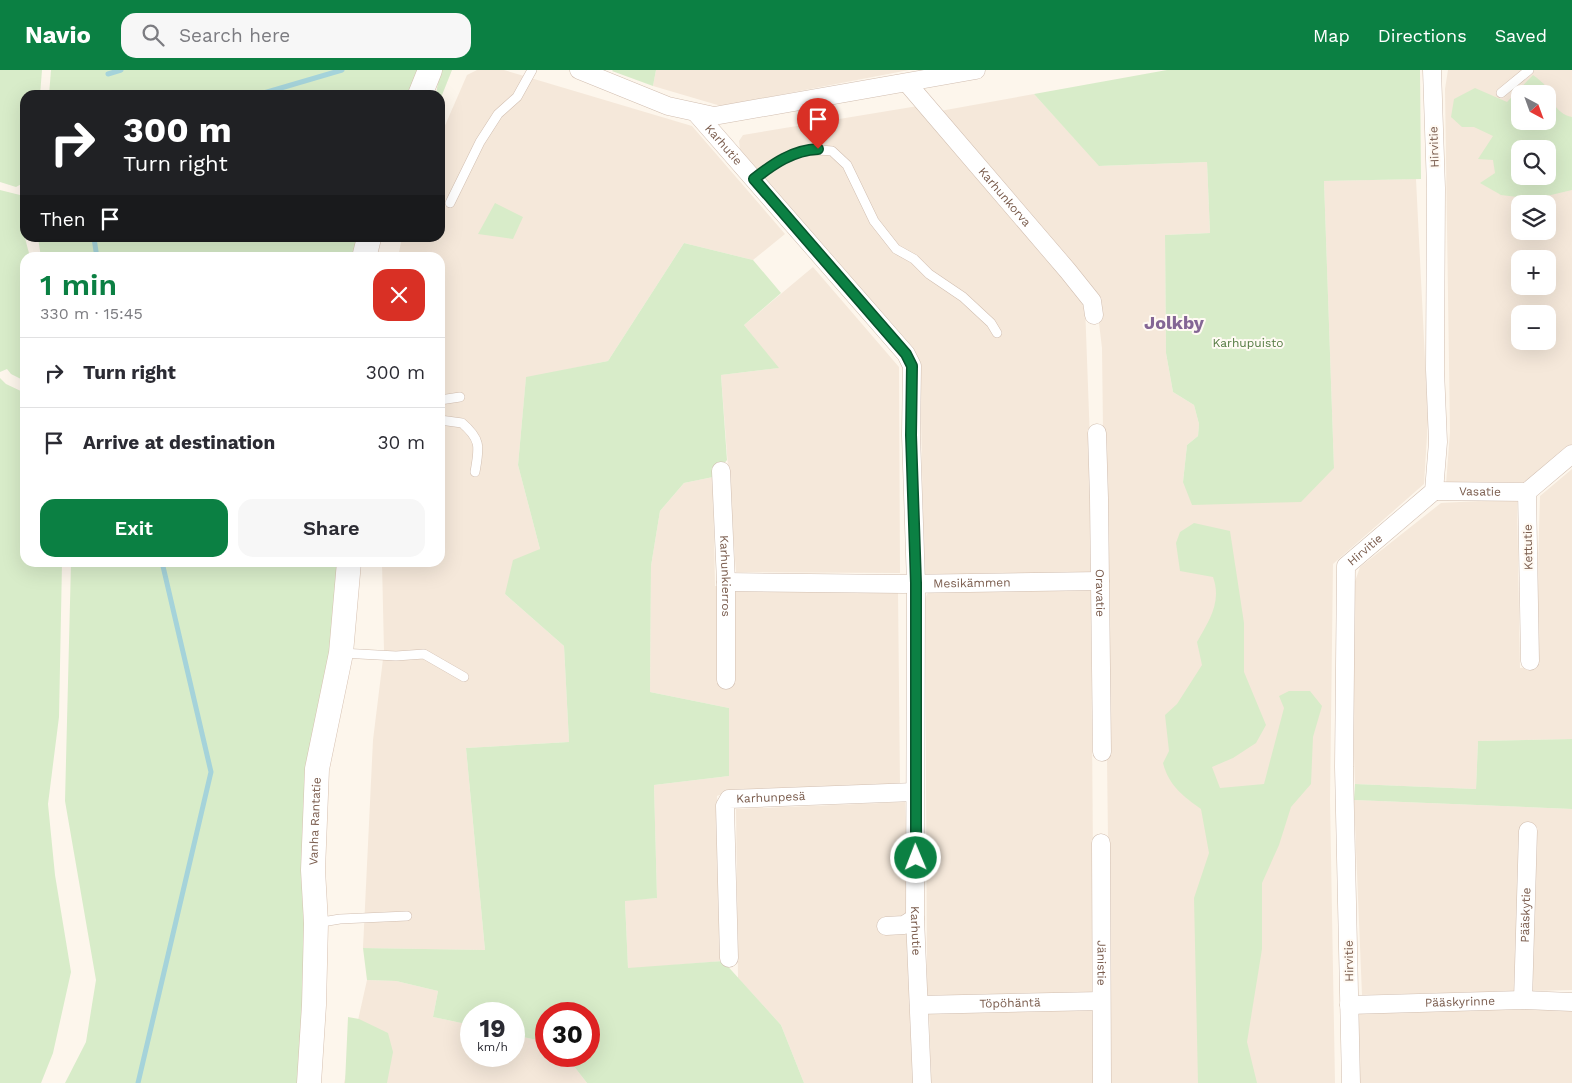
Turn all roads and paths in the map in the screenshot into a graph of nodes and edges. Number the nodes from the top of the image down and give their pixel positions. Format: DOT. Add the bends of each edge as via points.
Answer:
graph roads {
  1 [pos="430,70"];
  2 [pos="532,70"];
  3 [pos="580,70"];
  4 [pos="976,70"];
  5 [pos="1432,70"];
  6 [pos="1529,70"];
  7 [pos="907,83"];
  8 [pos="422,90"];
  9 [pos="1501,93"];
  10 [pos="696,113"];
  11 [pos="754,179"];
  12 [pos="450,203"];
  13 [pos="1094,315"];
  14 [pos="997,333"];
  15 [pos="460,397"];
  16 [pos="445,399"];
  17 [pos="445,421"];
  18 [pos="1096,433"];
  19 [pos="1572,454"];
  20 [pos="721,471"];
  21 [pos="475,472"];
  22 [pos="1434,492"];
  23 [pos="1527,492"];
  24 [pos="349,567"];
  25 [pos="1100,581"];
  26 [pos="726,582"];
  27 [pos="916,583"];
  28 [pos="341,653"];
  29 [pos="1530,661"];
  30 [pos="464,677"];
  31 [pos="726,680"];
  32 [pos="1102,752"];
  33 [pos="915,792"];
  34 [pos="1528,831"];
  35 [pos="1101,843"];
  36 [pos="407,916"];
  37 [pos="915,918"];
  38 [pos="316,923"];
  39 [pos="886,926"];
  40 [pos="730,958"];
  41 [pos="1522,1000"];
  42 [pos="1101,1001"];
  43 [pos="1572,1002"];
  44 [pos="919,1005"];
  45 [pos="1350,1005"];
  46 [pos="309,1083"];
  47 [pos="922,1083"];
  48 [pos="1102,1083"];
  49 [pos="1351,1083"];
  1 -- 8 [label="main road"];
  2 -- 12 [label="lane" via="518,98 498,114 480,142"];
  3 -- 10 [label="street, Karhutie" via="668,106"];
  4 -- 7 [label="street"];
  5 -- 22 [label="street, Hirvitie" via="1438,442"];
  6 -- 9 [label="lane"];
  7 -- 10 [label="street" via="728,115"];
  7 -- 13 [label="street, Karhunkorva" via="1068,271 1092,301"];
  10 -- 11 [label="street, Karhutie"];
  11 -- 14 [label="lane" via="774,163 805,150 832,151 847,165 874,221 896,250 963,297 991,323"];
  11 -- 27 [label="street, Karhutie" via="910,360"];
  15 -- 16 [label="lane"];
  17 -- 21 [label="lane" via="462,423 478,441"];
  18 -- 25 [label="street, Oravatie"];
  19 -- 23 [label="street"];
  20 -- 26 [label="street, Karhunkierros"];
  22 -- 23 [label="street, Vasatie"];
  22 -- 45 [label="street, Hirvitie" via="1346,566 1344,767"];
  23 -- 29 [label="street, Kettutie"];
  24 -- 28 [label="main road, Vanha Rantatie"];
  25 -- 27 [label="street, Mesikämmen"];
  25 -- 32 [label="street, Oravatie"];
  26 -- 27 [label="street, Mesikämmen"];
  26 -- 31 [label="street, Karhunkierros"];
  27 -- 33 [label="street, Karhutie"];
  28 -- 30 [label="lane" via="424,654"];
  28 -- 38 [label="main road, Vanha Rantatie" via="317,769 313,870"];
  33 -- 37 [label="street, Karhutie"];
  33 -- 40 [label="street, Karhunpesä" via="729,799 725,806"];
  34 -- 41 [label="street, Pääskytie"];
  35 -- 42 [label="street, Jänistie"];
  36 -- 38 [label="lane"];
  37 -- 39 [label="street" via="904,924"];
  37 -- 44 [label="street, Karhutie"];
  38 -- 46 [label="main road, Vanha Rantatie"];
  41 -- 43 [label="street, Pääskyrinne"];
  41 -- 45 [label="street, Pääskyrinne"];
  42 -- 44 [label="street, Töpöhäntä"];
  42 -- 48 [label="street, Jänistie"];
  44 -- 47 [label="street, Karhutie"];
  45 -- 49 [label="street, Hirvitie"];
}
